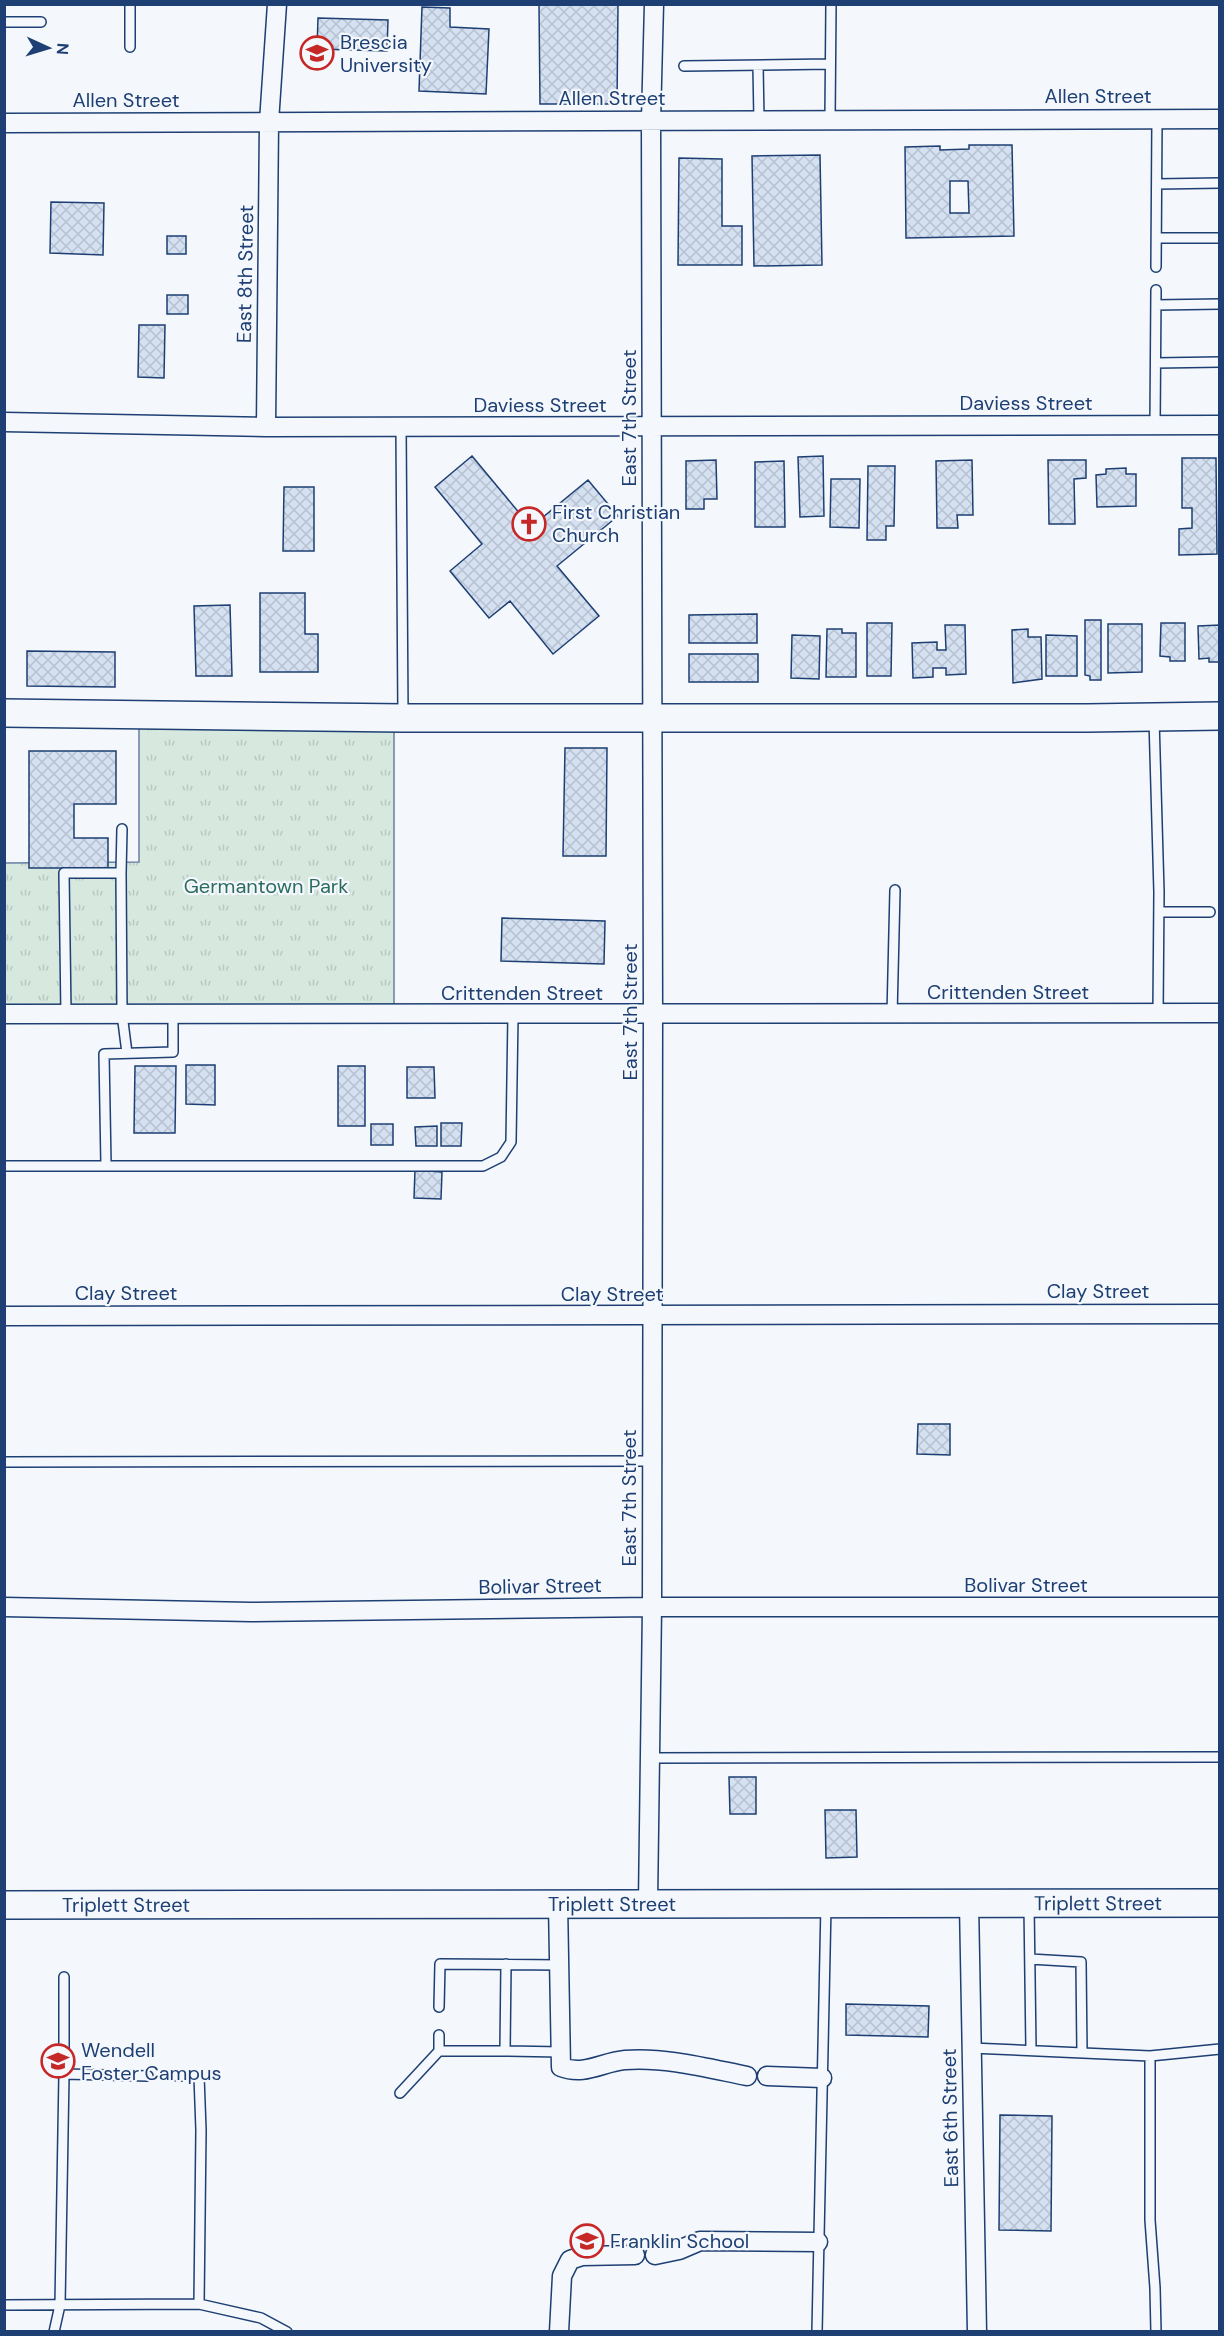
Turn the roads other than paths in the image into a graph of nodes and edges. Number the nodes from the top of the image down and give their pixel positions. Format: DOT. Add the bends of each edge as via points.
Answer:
graph roads {
  1 [pos="129,4"];
  2 [pos="277,4"];
  3 [pos="654,4"];
  4 [pos="831,4"];
  5 [pos="4,22"];
  6 [pos="41,22"];
  7 [pos="129,47"];
  8 [pos="830,64"];
  9 [pos="684,66"];
  10 [pos="758,66"];
  11 [pos="1157,118"];
  12 [pos="830,119"];
  13 [pos="1220,119"];
  14 [pos="651,120"];
  15 [pos="759,120"];
  16 [pos="269,122"];
  17 [pos="4,123"];
  18 [pos="1220,183"];
  19 [pos="1157,184"];
  20 [pos="1156,238"];
  21 [pos="1220,238"];
  22 [pos="1156,267"];
  23 [pos="1156,290"];
  24 [pos="1220,304"];
  25 [pos="1156,305"];
  26 [pos="1220,362"];
  27 [pos="1156,363"];
  28 [pos="4,422"];
  29 [pos="1220,425"];
  30 [pos="1155,426"];
  31 [pos="266,427"];
  32 [pos="401,427"];
  33 [pos="652,427"];
  34 [pos="4,713"];
  35 [pos="1220,716"];
  36 [pos="1154,717"];
  37 [pos="403,718"];
  38 [pos="651,718"];
  39 [pos="122,829"];
  40 [pos="121,873"];
  41 [pos="895,890"];
  42 [pos="1159,912"];
  43 [pos="1210,912"];
  44 [pos="1220,1013"];
  45 [pos="4,1014"];
  46 [pos="66,1014"];
  47 [pos="122,1014"];
  48 [pos="892,1014"];
  49 [pos="1158,1014"];
  50 [pos="173,1015"];
  51 [pos="513,1015"];
  52 [pos="653,1015"];
  53 [pos="127,1053"];
  54 [pos="106,1165"];
  55 [pos="4,1166"];
  56 [pos="1220,1314"];
  57 [pos="4,1316"];
  58 [pos="652,1316"];
  59 [pos="651,1461"];
  60 [pos="4,1462"];
  61 [pos="4,1607"];
  62 [pos="652,1607"];
  63 [pos="1220,1607"];
  64 [pos="1220,1757"];
  65 [pos="650,1758"];
  66 [pos="1029,1902"];
  67 [pos="558,1903"];
  68 [pos="648,1903"];
  69 [pos="826,1903"];
  70 [pos="969,1903"];
  71 [pos="1220,1903"];
  72 [pos="4,1905"];
  73 [pos="1030,1959"];
  74 [pos="506,1964"];
  75 [pos="559,1965"];
  76 [pos="64,1977"];
  77 [pos="439,2007"];
  78 [pos="439,2035"];
  79 [pos="971,2048"];
  80 [pos="1220,2049"];
  81 [pos="439,2050"];
  82 [pos="1031,2050"];
  83 [pos="505,2051"];
  84 [pos="561,2052"];
  85 [pos="1082,2053"];
  86 [pos="1150,2056"];
  87 [pos="64,2074"];
  88 [pos="148,2076"];
  89 [pos="177,2076"];
  90 [pos="747,2076"];
  91 [pos="767,2076"];
  92 [pos="822,2078"];
  93 [pos="400,2093"];
  94 [pos="819,2242"];
  95 [pos="635,2255"];
  96 [pos="656,2255"];
  97 [pos="199,2304"];
  98 [pos="4,2305"];
  99 [pos="60,2305"];
  100 [pos="54,2331"];
  101 [pos="287,2331"];
  102 [pos="560,2331"];
  103 [pos="817,2331"];
  104 [pos="977,2331"];
  105 [pos="1156,2331"];
  1 -- 7 [label="lane"];
  2 -- 16 [label="street, East 8th Street"];
  3 -- 14 [label="street, East 7th Street"];
  4 -- 8 [label="lane"];
  5 -- 6 [label="lane"];
  8 -- 10 [label="lane"];
  8 -- 12 [label="lane"];
  9 -- 10 [label="lane"];
  10 -- 15 [label="lane"];
  11 -- 12 [label="street, Allen Street"];
  11 -- 13 [label="street, Allen Street"];
  11 -- 19 [label="lane"];
  12 -- 15 [label="street, Allen Street"];
  14 -- 15 [label="street, Allen Street"];
  14 -- 16 [label="street, Allen Street"];
  14 -- 33 [label="street, East 7th Street"];
  16 -- 17 [label="street, Allen Street"];
  16 -- 31 [label="street, East 8th Street"];
  18 -- 19 [label="lane"];
  19 -- 20 [label="lane"];
  20 -- 21 [label="lane"];
  20 -- 22 [label="lane"];
  23 -- 25 [label="lane"];
  24 -- 25 [label="lane"];
  25 -- 27 [label="lane"];
  26 -- 27 [label="lane"];
  27 -- 30 [label="lane"];
  28 -- 31 [label="street, Daviess Street"];
  29 -- 30 [label="street, Daviess Street"];
  30 -- 33 [label="street, Daviess Street"];
  31 -- 32 [label="street, Daviess Street"];
  32 -- 33 [label="street, Daviess Street"];
  32 -- 37 [label="lane"];
  33 -- 38 [label="street, East 7th Street"];
  34 -- 37 [label="main road"];
  35 -- 36 [label="main road"];
  36 -- 38 [label="main road"];
  36 -- 42 [label="lane"];
  37 -- 38 [label="main road"];
  38 -- 52 [label="street, East 7th Street"];
  39 -- 40 [label="lane"];
  40 -- 46 [label="lane" via="64,873"];
  40 -- 47 [label="lane"];
  41 -- 48 [label="lane"];
  42 -- 43 [label="lane"];
  42 -- 49 [label="lane"];
  44 -- 49 [label="street, Crittenden Street"];
  45 -- 46 [label="street, Crittenden Street"];
  46 -- 47 [label="street, Crittenden Street"];
  47 -- 50 [label="street, Crittenden Street"];
  47 -- 53 [label="lane"];
  48 -- 49 [label="street, Crittenden Street"];
  48 -- 52 [label="street, Crittenden Street"];
  50 -- 51 [label="street, Crittenden Street"];
  50 -- 53 [label="lane" via="173,1052"];
  51 -- 52 [label="street, Crittenden Street"];
  51 -- 54 [label="lane" via="511,1142 501,1157 483,1166"];
  52 -- 58 [label="street, East 7th Street"];
  53 -- 54 [label="lane" via="104,1054"];
  54 -- 55 [label="lane"];
  56 -- 58 [label="street, Clay Street"];
  57 -- 58 [label="street, Clay Street"];
  58 -- 59 [label="street, East 7th Street"];
  59 -- 60 [label="lane"];
  59 -- 62 [label="street, East 7th Street"];
  61 -- 62 [label="street, Bolivar Street" via="251,1612"];
  62 -- 63 [label="street, Bolivar Street"];
  62 -- 65 [label="street, East 7th Street"];
  64 -- 65 [label="lane"];
  65 -- 68 [label="street, East 7th Street"];
  66 -- 70 [label="main road, Triplett Street"];
  66 -- 71 [label="main road, Triplett Street"];
  66 -- 73 [label="lane"];
  67 -- 68 [label="main road, Triplett Street"];
  67 -- 72 [label="main road, Triplett Street"];
  67 -- 75 [label="street"];
  68 -- 69 [label="main road, Triplett Street"];
  69 -- 70 [label="main road, Triplett Street"];
  69 -- 92 [label="lane"];
  70 -- 79 [label="street, East 6th Street"];
  73 -- 82 [label="lane"];
  73 -- 85 [label="lane" via="1081,1962"];
  74 -- 75 [label="lane"];
  74 -- 77 [label="lane" via="440,1964"];
  74 -- 83 [label="lane"];
  75 -- 84 [label="street"];
  76 -- 87 [label="lane"];
  78 -- 81 [label="lane"];
  79 -- 82 [label="lane"];
  79 -- 104 [label="street, East 6th Street"];
  80 -- 86 [label="lane"];
  81 -- 83 [label="lane"];
  81 -- 93 [label="lane"];
  82 -- 85 [label="lane"];
  83 -- 84 [label="lane"];
  84 -- 90 [label="street" via="561,2067 571,2070 588,2070 624,2060 684,2063"];
  85 -- 86 [label="lane"];
  86 -- 105 [label="lane" via="1150,2220"];
  87 -- 88 [label="lane"];
  87 -- 99 [label="lane"];
  89 -- 97 [label="lane" via="198,2076"];
  91 -- 92 [label="street"];
  92 -- 94 [label="lane"];
  94 -- 96 [label="street" via="700,2241"];
  94 -- 103 [label="lane"];
  95 -- 102 [label="street" via="582,2256 570,2260 562,2276"];
  97 -- 99 [label="lane"];
  97 -- 101 [label="lane" via="261,2318"];
  98 -- 99 [label="lane"];
  99 -- 100 [label="lane"];
}
